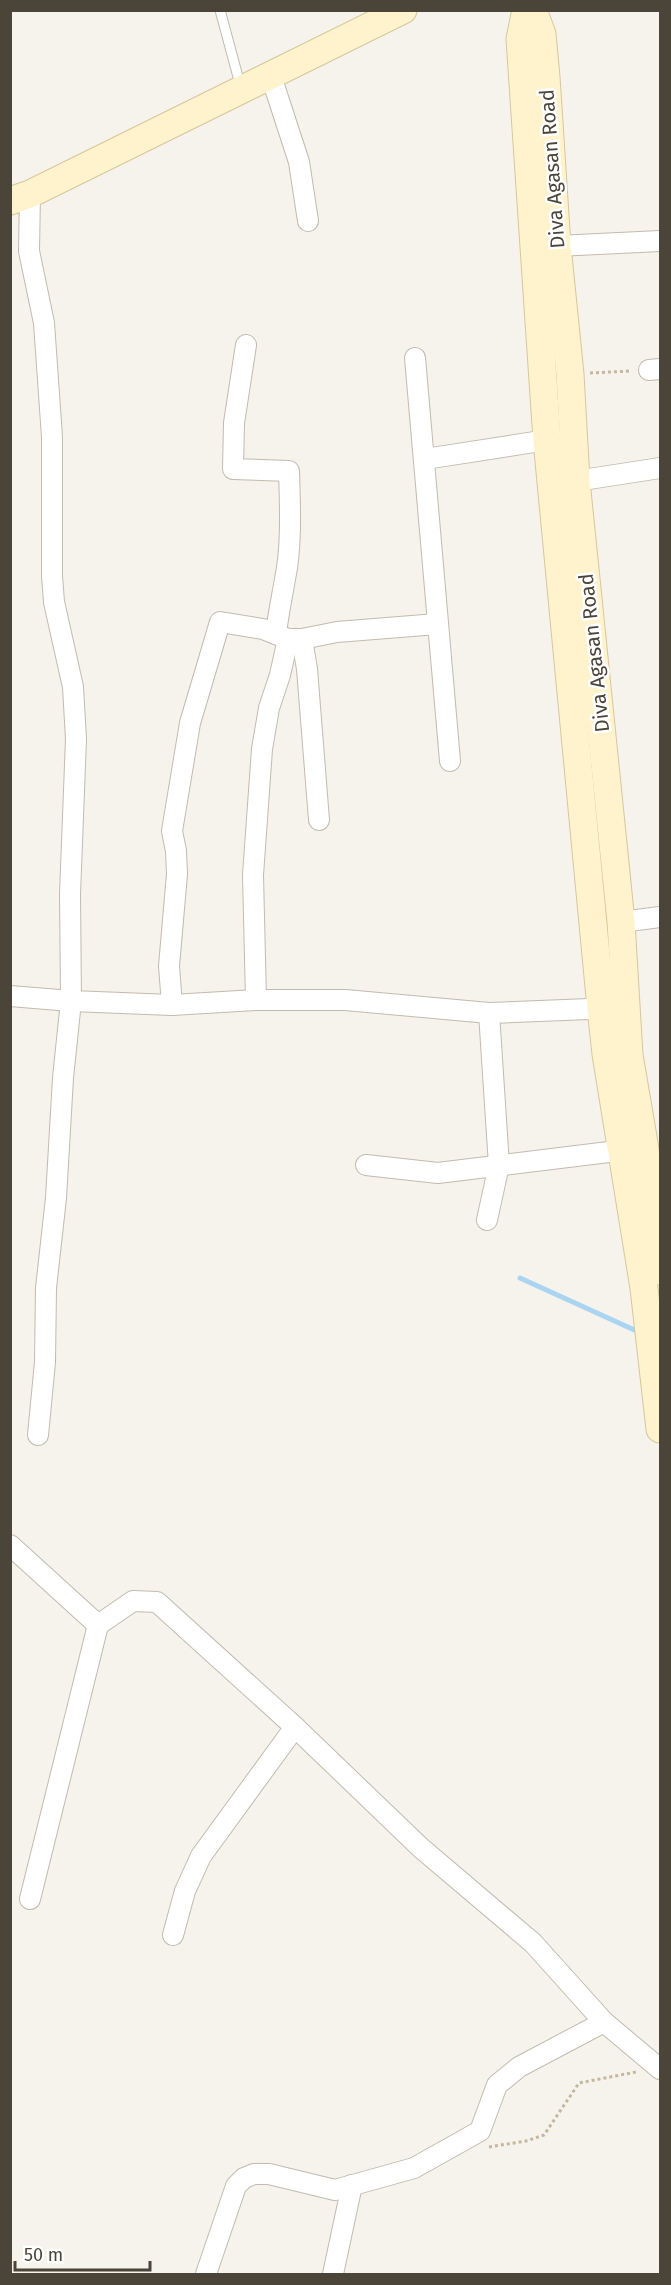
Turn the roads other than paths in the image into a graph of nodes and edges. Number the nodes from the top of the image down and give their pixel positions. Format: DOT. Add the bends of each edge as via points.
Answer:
graph roads {
  1 [pos="220,10"];
  2 [pos="525,10"];
  3 [pos="533,10"];
  4 [pos="392,13"];
  5 [pos="271,76"];
  6 [pos="241,90"];
  7 [pos="20,197"];
  8 [pos="308,221"];
  9 [pos="660,241"];
  10 [pos="557,246"];
  11 [pos="246,345"];
  12 [pos="415,358"];
  13 [pos="547,440"];
  14 [pos="425,459"];
  15 [pos="660,468"];
  16 [pos="576,481"];
  17 [pos="437,624"];
  18 [pos="289,637"];
  19 [pos="450,761"];
  20 [pos="319,820"];
  21 [pos="660,917"];
  22 [pos="621,922"];
  23 [pos="10,996"];
  24 [pos="256,1000"];
  25 [pos="70,1001"];
  26 [pos="172,1005"];
  27 [pos="614,1008"];
  28 [pos="489,1012"];
  29 [pos="633,1149"];
  30 [pos="366,1165"];
  31 [pos="499,1165"];
  32 [pos="487,1221"];
  33 [pos="660,1296"];
  34 [pos="660,1430"];
  35 [pos="38,1435"];
  36 [pos="10,1545"];
  37 [pos="98,1625"];
  38 [pos="295,1727"];
  39 [pos="30,1899"];
  40 [pos="173,1935"];
  41 [pos="604,2022"];
  42 [pos="659,2068"];
  43 [pos="352,2185"];
  44 [pos="206,2274"];
  45 [pos="333,2274"];
  1 -- 6 [label="lane"];
  2 -- 13 [label="street" via="520,39"];
  3 -- 10 [label="street, Diva Agasan Road" via="542,34"];
  4 -- 5 [label="street"];
  5 -- 6 [label="street"];
  5 -- 8 [label="street" via="299,162"];
  6 -- 7 [label="street"];
  7 -- 25 [label="street" via="44,323 52,437 54,602 73,687 76,739"];
  9 -- 10 [label="street"];
  10 -- 16 [label="street, Diva Agasan Road"];
  11 -- 18 [label="street" via="234,423 233,469 289,471 289,522 281,592"];
  12 -- 14 [label="street"];
  13 -- 14 [label="street"];
  13 -- 27 [label="street"];
  14 -- 17 [label="street"];
  15 -- 16 [label="street"];
  16 -- 22 [label="street, Diva Agasan Road"];
  17 -- 18 [label="street"];
  17 -- 19 [label="street"];
  18 -- 20 [label="street" via="307,669"];
  18 -- 24 [label="street" via="262,749 253,875"];
  18 -- 26 [label="street" via="220,622 190,723 172,831 177,874 169,966"];
  21 -- 22 [label="street"];
  22 -- 27 [label="street, Diva Agasan Road"];
  23 -- 25 [label="street"];
  24 -- 26 [label="street"];
  24 -- 28 [label="street" via="345,1000"];
  25 -- 26 [label="street"];
  25 -- 35 [label="street"];
  27 -- 28 [label="street"];
  27 -- 29 [label="street, Diva Agasan Road" via="629,1055"];
  28 -- 31 [label="street"];
  29 -- 31 [label="street"];
  29 -- 33 [label="street, Diva Agasan Road"];
  29 -- 34 [label="street"];
  30 -- 31 [label="street" via="438,1173"];
  31 -- 32 [label="street"];
  36 -- 37 [label="street"];
  37 -- 38 [label="street" via="133,1601 157,1602"];
  37 -- 39 [label="street"];
  38 -- 40 [label="street" via="201,1857 185,1891"];
  38 -- 41 [label="street" via="421,1848 533,1943"];
  41 -- 42 [label="street"];
  41 -- 43 [label="street" via="519,2067 497,2085 480,2131 414,2168"];
  43 -- 44 [label="street" via="335,2190 269,2174 244,2178 236,2186"];
  43 -- 45 [label="street"];
}
